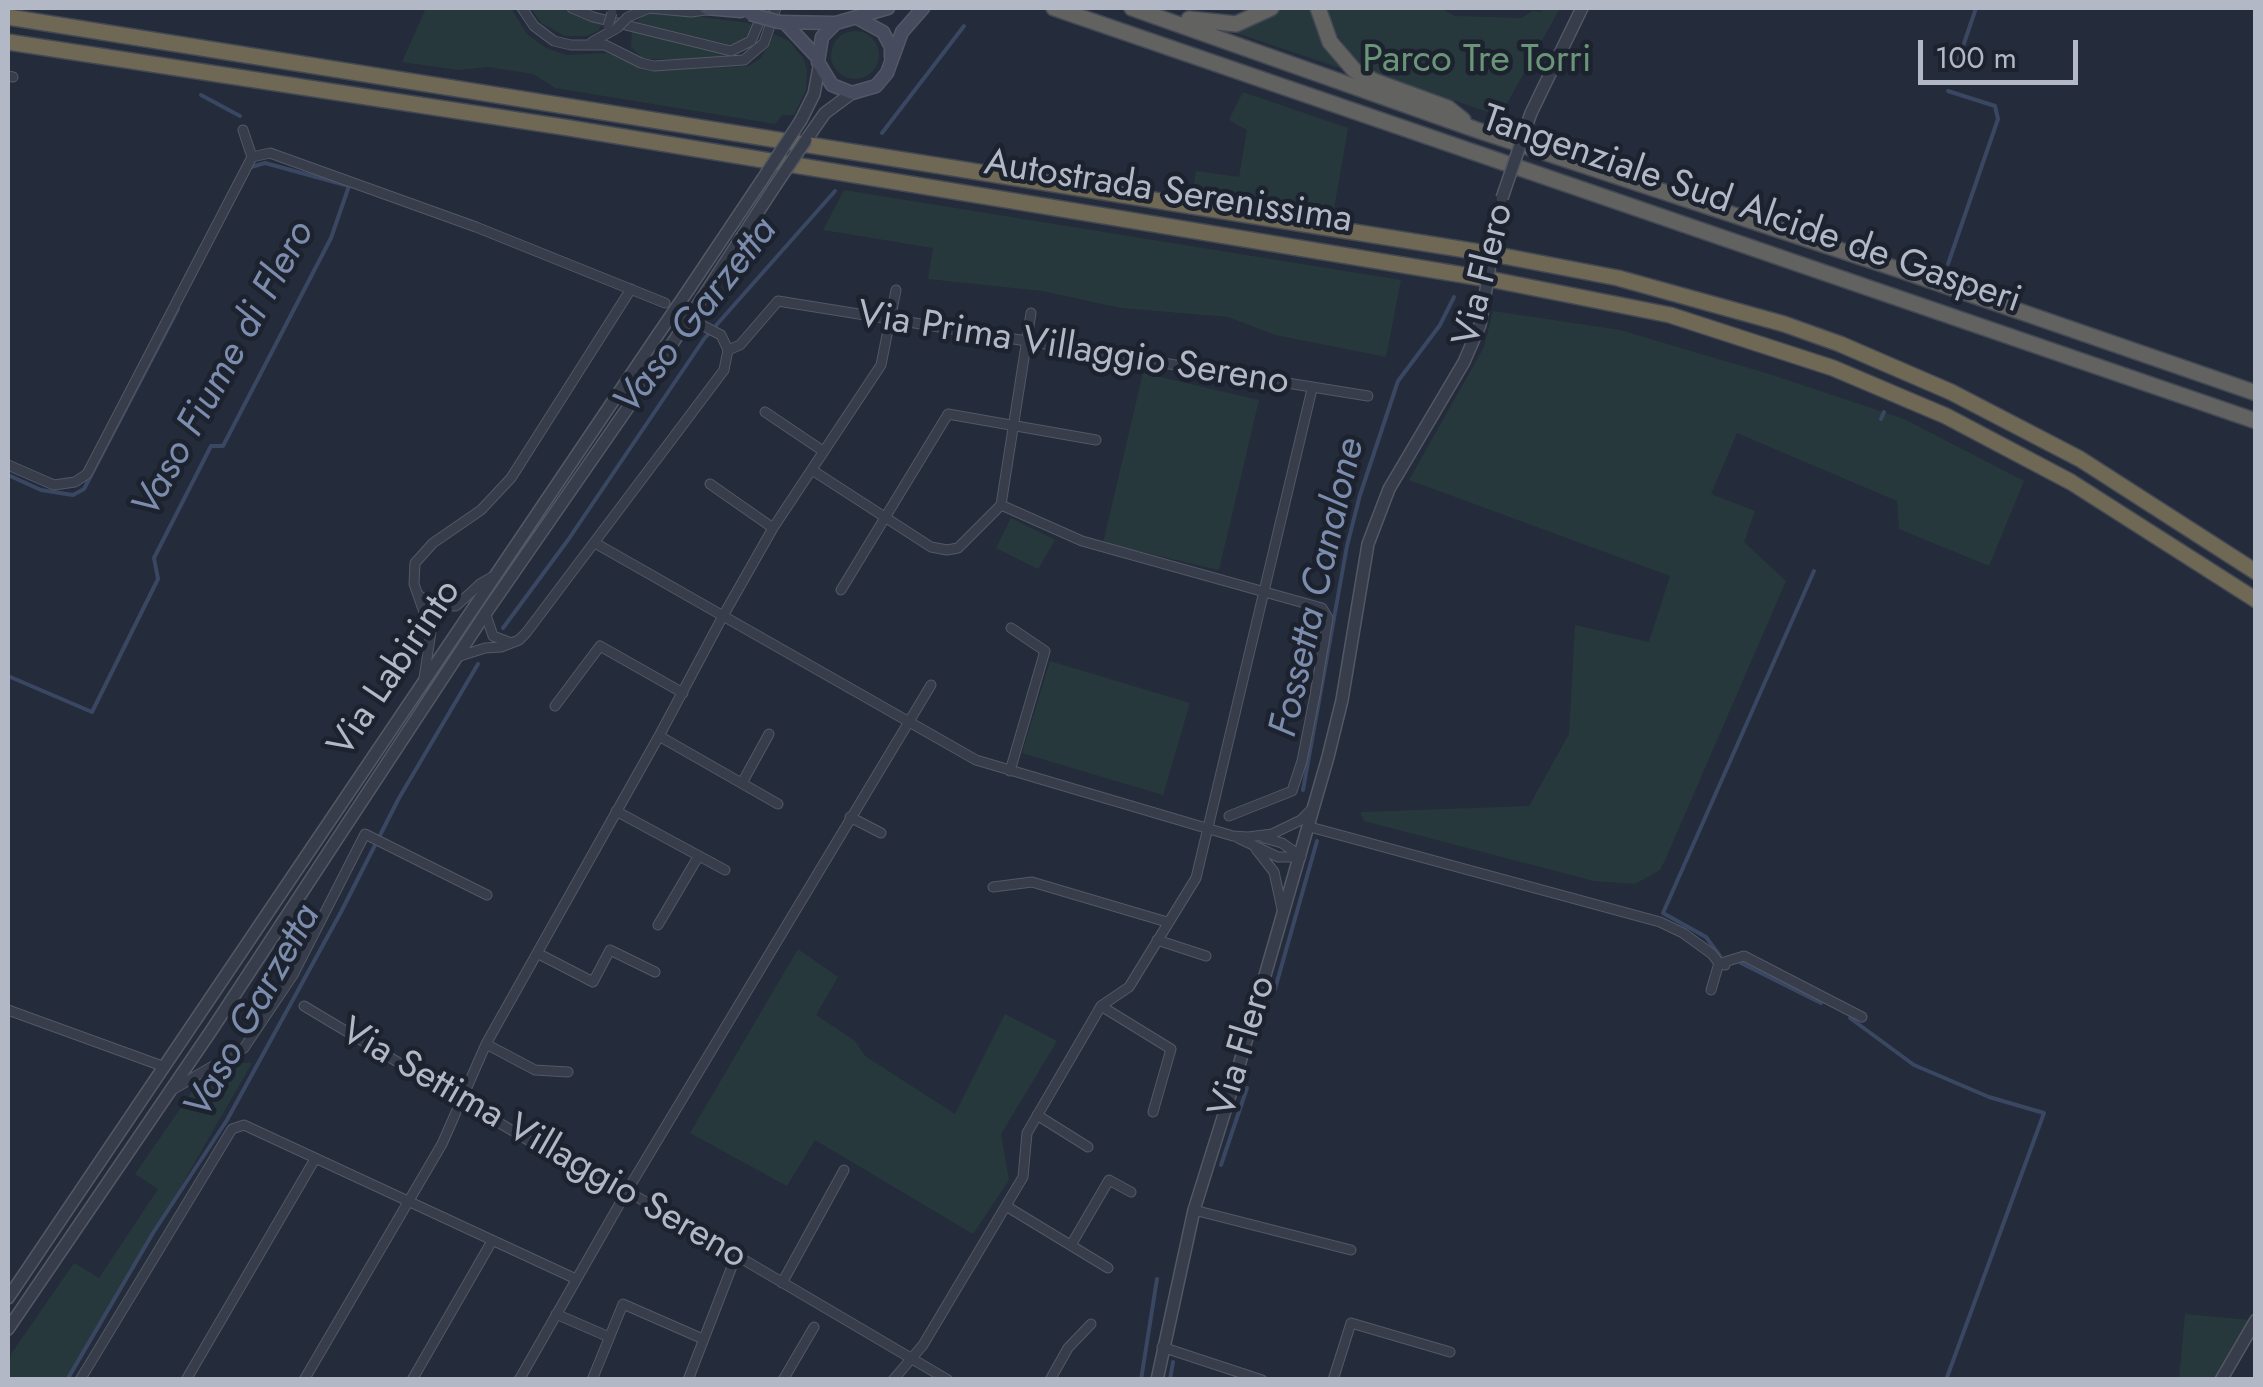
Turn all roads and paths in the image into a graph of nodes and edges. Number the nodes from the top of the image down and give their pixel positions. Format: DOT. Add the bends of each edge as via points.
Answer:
graph roads {
  1 [pos="522,8"];
  2 [pos="572,8"];
  3 [pos="710,8"];
  4 [pos="765,8"];
  5 [pos="776,8"];
  6 [pos="888,8"];
  7 [pos="923,8"];
  8 [pos="1054,8"];
  9 [pos="1132,8"];
  10 [pos="1155,8"];
  11 [pos="1270,8"];
  12 [pos="1318,8"];
  13 [pos="1582,8"];
  14 [pos="612,10"];
  15 [pos="741,11"];
  16 [pos="8,18"];
  17 [pos="851,18"];
  18 [pos="782,23"];
  19 [pos="836,23"];
  20 [pos="612,27"];
  21 [pos="8,42"];
  22 [pos="589,43"];
  23 [pos="818,62"];
  24 [pos="890,65"];
  25 [pos="852,93"];
  26 [pos="1474,129"];
  27 [pos="243,130"];
  28 [pos="252,156"];
  29 [pos="631,288"];
  30 [pos="896,290"];
  31 [pos="665,303"];
  32 [pos="1031,313"];
  33 [pos="891,319"];
  34 [pos="694,321"];
  35 [pos="1028,342"];
  36 [pos="728,350"];
  37 [pos="1312,389"];
  38 [pos="2256,393"];
  39 [pos="1368,396"];
  40 [pos="766,412"];
  41 [pos="2256,421"];
  42 [pos="1014,426"];
  43 [pos="1096,440"];
  44 [pos="824,451"];
  45 [pos="8,465"];
  46 [pos="812,470"];
  47 [pos="710,484"];
  48 [pos="1001,505"];
  49 [pos="884,516"];
  50 [pos="773,528"];
  51 [pos="594,543"];
  52 [pos="2256,572"];
  53 [pos="495,576"];
  54 [pos="841,590"];
  55 [pos="1262,591"];
  56 [pos="418,595"];
  57 [pos="2256,600"];
  58 [pos="486,614"];
  59 [pos="722,616"];
  60 [pos="1012,628"];
  61 [pos="511,643"];
  62 [pos="457,657"];
  63 [pos="423,682"];
  64 [pos="930,686"];
  65 [pos="683,692"];
  66 [pos="555,706"];
  67 [pos="908,721"];
  68 [pos="770,734"];
  69 [pos="660,736"];
  70 [pos="1010,770"];
  71 [pos="742,782"];
  72 [pos="778,804"];
  73 [pos="1315,807"];
  74 [pos="616,810"];
  75 [pos="357,811"];
  76 [pos="1229,816"];
  77 [pos="850,817"];
  78 [pos="1310,827"];
  79 [pos="1206,830"];
  80 [pos="881,833"];
  81 [pos="1233,836"];
  82 [pos="1258,836"];
  83 [pos="373,837"];
  84 [pos="1256,850"];
  85 [pos="698,856"];
  86 [pos="1301,857"];
  87 [pos="725,870"];
  88 [pos="993,887"];
  89 [pos="487,895"];
  90 [pos="1283,916"];
  91 [pos="1168,922"];
  92 [pos="658,925"];
  93 [pos="1157,940"];
  94 [pos="537,953"];
  95 [pos="1206,956"];
  96 [pos="1722,964"];
  97 [pos="655,972"];
  98 [pos="1711,990"];
  99 [pos="304,1006"];
  100 [pos="1101,1006"];
  101 [pos="8,1010"];
  102 [pos="1862,1017"];
  103 [pos="486,1044"];
  104 [pos="165,1066"];
  105 [pos="568,1072"];
  106 [pos="170,1092"];
  107 [pos="460,1100"];
  108 [pos="1153,1112"];
  109 [pos="1037,1115"];
  110 [pos="1088,1147"];
  111 [pos="315,1159"];
  112 [pos="844,1170"];
  113 [pos="627,1190"];
  114 [pos="1131,1192"];
  115 [pos="407,1201"];
  116 [pos="1006,1206"];
  117 [pos="1194,1210"];
  118 [pos="492,1242"];
  119 [pos="1071,1245"];
  120 [pos="1351,1250"];
  121 [pos="736,1256"];
  122 [pos="1108,1268"];
  123 [pos="576,1280"];
  124 [pos="782,1283"];
  125 [pos="8,1298"];
  126 [pos="556,1314"];
  127 [pos="2256,1320"];
  128 [pos="1091,1324"];
  129 [pos="814,1327"];
  130 [pos="8,1329"];
  131 [pos="609,1337"];
  132 [pos="704,1340"];
  133 [pos="1162,1348"];
  134 [pos="1450,1352"];
  135 [pos="911,1359"];
  136 [pos="80,1380"];
  137 [pos="186,1380"];
  138 [pos="304,1380"];
  139 [pos="412,1380"];
  140 [pos="519,1380"];
  141 [pos="592,1380"];
  142 [pos="688,1380"];
  143 [pos="783,1380"];
  144 [pos="893,1380"];
  145 [pos="948,1380"];
  146 [pos="1050,1380"];
  147 [pos="1156,1380"];
  148 [pos="1262,1380"];
  149 [pos="1333,1380"];
  150 [pos="2220,1380"];
  1 -- 22 [label="street" via="548,38"];
  2 -- 4 [label="street" via="732,51 752,41"];
  3 -- 15 [label="main road"];
  3 -- 20 [label="street, bridge" via="648,8"];
  5 -- 22 [label="street" via="760,48 738,62 648,65"];
  6 -- 17 [label="main road"];
  7 -- 24 [label="main road, Via Labirinto" via="902,32"];
  8 -- 41 [label="highway, Tangenziale Sud Alcide de Gasperi"];
  9 -- 26 [label="highway, Tangenziale Sud Alcide de Gasperi"];
  10 -- 11 [label="highway" via="1226,24"];
  12 -- 26 [label="highway" via="1330,42 1354,70 1448,108"];
  13 -- 73 [label="street, Via Flero, bridge" via="1531,113 1502,198 1483,308 1464,362 1378,515"];
  14 -- 20 [label="street, bridge"];
  15 -- 18 [label="main road, bridge"];
  16 -- 52 [label="highway, Autostrada Serenissima" via="1618,278 1784,324 1950,392 2080,460"];
  17 -- 19 [label="main road"];
  17 -- 24 [label="main road" via="883,32"];
  18 -- 19 [label="main road"];
  18 -- 23 [label="main road"];
  19 -- 23 [label="main road, Via Labirinto" via="822,38"];
  20 -- 22 [label="street"];
  21 -- 57 [label="highway, Autostrada Serenissima" via="1476,276 1670,316 1779,348 1946,416 2072,482"];
  23 -- 25 [label="main road" via="832,85"];
  23 -- 53 [label="street, Via Labirinto, bridge" via="814,94 801,120"];
  24 -- 25 [label="main road, Via Labirinto" via="876,86"];
  25 -- 58 [label="street, Via Labirinto, bridge" via="825,113 806,140"];
  26 -- 38 [label="highway, Tangenziale Sud Alcide de Gasperi"];
  27 -- 28 [label="street"];
  28 -- 29 [label="street" via="270,153"];
  28 -- 45 [label="street" via="87,474 54,486"];
  29 -- 31 [label="street"];
  29 -- 56 [label="street" via="511,478 481,510 422,553 413,573"];
  30 -- 33 [label="street"];
  32 -- 35 [label="street"];
  33 -- 35 [label="street, Via Prima Villaggio Sereno"];
  33 -- 36 [label="street, Via Prima Villaggio Sereno" via="778,301"];
  33 -- 44 [label="street" via="881,365"];
  34 -- 36 [label="street" via="718,334"];
  35 -- 37 [label="street, Via Prima Villaggio Sereno"];
  35 -- 42 [label="street"];
  36 -- 51 [label="street" via="724,370"];
  37 -- 39 [label="street, Via Prima Villaggio Sereno"];
  37 -- 55 [label="street"];
  40 -- 44 [label="street"];
  42 -- 43 [label="street"];
  42 -- 48 [label="street"];
  42 -- 49 [label="street" via="948,414"];
  44 -- 46 [label="street"];
  46 -- 49 [label="street"];
  46 -- 50 [label="street"];
  47 -- 50 [label="street"];
  48 -- 49 [label="street" via="967,542 947,550 932,548"];
  48 -- 55 [label="street" via="1082,541"];
  49 -- 54 [label="street"];
  50 -- 59 [label="street"];
  51 -- 59 [label="street"];
  51 -- 61 [label="street" via="526,633"];
  53 -- 56 [label="street" via="456,606"];
  53 -- 63 [label="street, Via Labirinto"];
  55 -- 76 [label="street" via="1322,608 1328,618 1292,791"];
  55 -- 79 [label="street"];
  56 -- 63 [label="street" via="431,632"];
  58 -- 61 [label="street, Via Labirinto" via="493,636"];
  58 -- 62 [label="street, Via Labirinto"];
  59 -- 65 [label="street"];
  59 -- 67 [label="street"];
  60 -- 70 [label="street" via="1045,651"];
  61 -- 62 [label="street, Via Labirinto"];
  62 -- 75 [label="street, Via Labirinto"];
  63 -- 104 [label="street, Via Labirinto"];
  64 -- 67 [label="street"];
  65 -- 66 [label="street" via="600,646"];
  65 -- 69 [label="street"];
  67 -- 70 [label="street" via="976,760"];
  67 -- 77 [label="street"];
  68 -- 71 [label="street"];
  69 -- 71 [label="street"];
  69 -- 74 [label="street"];
  70 -- 79 [label="street"];
  71 -- 72 [label="street"];
  73 -- 78 [label="street, Via Flero"];
  73 -- 82 [label="street" via="1287,827"];
  74 -- 85 [label="street"];
  74 -- 94 [label="street"];
  75 -- 83 [label="street"];
  75 -- 106 [label="street, Via Labirinto"];
  77 -- 80 [label="street"];
  77 -- 113 [label="street"];
  78 -- 86 [label="street, Via Flero"];
  78 -- 96 [label="street" via="1660,922"];
  79 -- 81 [label="street"];
  79 -- 91 [label="street" via="1196,878"];
  81 -- 82 [label="street"];
  81 -- 84 [label="street"];
  82 -- 86 [label="street"];
  83 -- 89 [label="street"];
  83 -- 106 [label="street" via="244,1048"];
  84 -- 86 [label="street"];
  84 -- 90 [label="street" via="1274,872"];
  85 -- 87 [label="street"];
  85 -- 92 [label="street"];
  86 -- 90 [label="street, Via Flero"];
  88 -- 91 [label="street" via="1032,882"];
  90 -- 117 [label="street, Via Flero"];
  91 -- 93 [label="street"];
  93 -- 95 [label="street"];
  93 -- 100 [label="street" via="1130,987"];
  94 -- 97 [label="street" via="593,982 610,950"];
  94 -- 103 [label="street"];
  96 -- 98 [label="street"];
  96 -- 102 [label="street" via="1744,956"];
  99 -- 107 [label="street, Via Settima Villaggio Sereno"];
  100 -- 108 [label="street" via="1171,1049"];
  100 -- 109 [label="street"];
  101 -- 104 [label="street"];
  103 -- 105 [label="street" via="535,1070"];
  103 -- 107 [label="street"];
  104 -- 125 [label="street, Via Labirinto"];
  106 -- 130 [label="street, Via Labirinto"];
  107 -- 113 [label="street, Via Settima Villaggio Sereno"];
  107 -- 115 [label="street"];
  109 -- 110 [label="street"];
  109 -- 116 [label="street" via="1027,1133 1024,1177"];
  111 -- 115 [label="street"];
  111 -- 136 [label="street" via="244,1125 232,1129"];
  111 -- 137 [label="street"];
  112 -- 124 [label="street, Via Settima Villaggio Sereno"];
  113 -- 121 [label="street, Via Settima Villaggio Sereno"];
  113 -- 123 [label="street"];
  114 -- 119 [label="street" via="1108,1180"];
  115 -- 118 [label="street"];
  115 -- 138 [label="street"];
  116 -- 119 [label="street"];
  116 -- 135 [label="street"];
  117 -- 120 [label="street"];
  117 -- 133 [label="street, Via Flero"];
  118 -- 123 [label="street"];
  118 -- 139 [label="street"];
  119 -- 122 [label="street"];
  121 -- 124 [label="street, Via Settima Villaggio Sereno"];
  121 -- 132 [label="street"];
  123 -- 126 [label="street"];
  124 -- 135 [label="street, Via Settima Villaggio Sereno"];
  126 -- 131 [label="street"];
  126 -- 140 [label="street"];
  127 -- 150 [label="street"];
  128 -- 146 [label="street"];
  129 -- 143 [label="street"];
  131 -- 132 [label="street" via="623,1304"];
  131 -- 141 [label="street"];
  132 -- 142 [label="street"];
  133 -- 147 [label="street, Via Flero"];
  133 -- 148 [label="street"];
  134 -- 149 [label="street" via="1351,1324"];
  135 -- 144 [label="street"];
  135 -- 145 [label="street, Via Settima Villaggio Sereno"];
}
